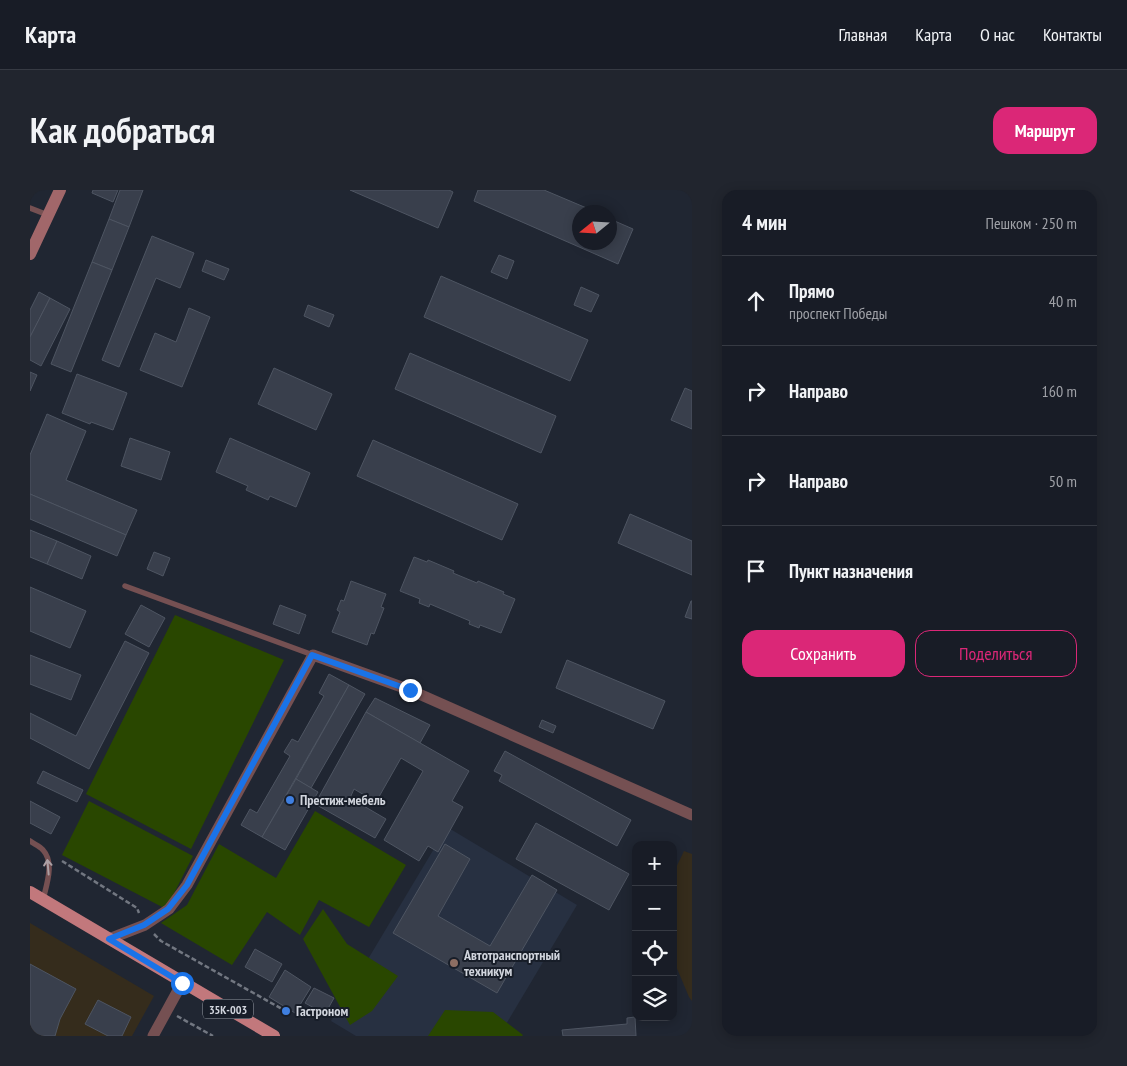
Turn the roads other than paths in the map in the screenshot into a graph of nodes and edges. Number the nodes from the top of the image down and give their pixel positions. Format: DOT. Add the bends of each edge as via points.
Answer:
graph roads {
  1 [pos="60,190"];
  2 [pos="30,208"];
  3 [pos="48,215"];
  4 [pos="30,254"];
  5 [pos="125,586"];
  6 [pos="312,655"];
  7 [pos="692,815"];
  8 [pos="30,841"];
  9 [pos="30,892"];
  10 [pos="43,900"];
  11 [pos="109,939"];
  12 [pos="182,983"];
  13 [pos="153,1036"];
  14 [pos="274,1036"];
  1 -- 3 [label="main road"];
  2 -- 3 [label="lane"];
  3 -- 4 [label="main road"];
  5 -- 6 [label="lane"];
  6 -- 7 [label="street" via="410,690"];
  6 -- 11 [label="street" via="187,885 168,909 144,925"];
  10 -- 8 [label="lane, one-way" via="49,864 44,850"];
  9 -- 10 [label="main road, 35К-003"];
  10 -- 11 [label="main road, 35К-003"];
  11 -- 12 [label="main road, 35К-003"];
  12 -- 13 [label="street"];
  12 -- 14 [label="main road, 35К-003"];
}
